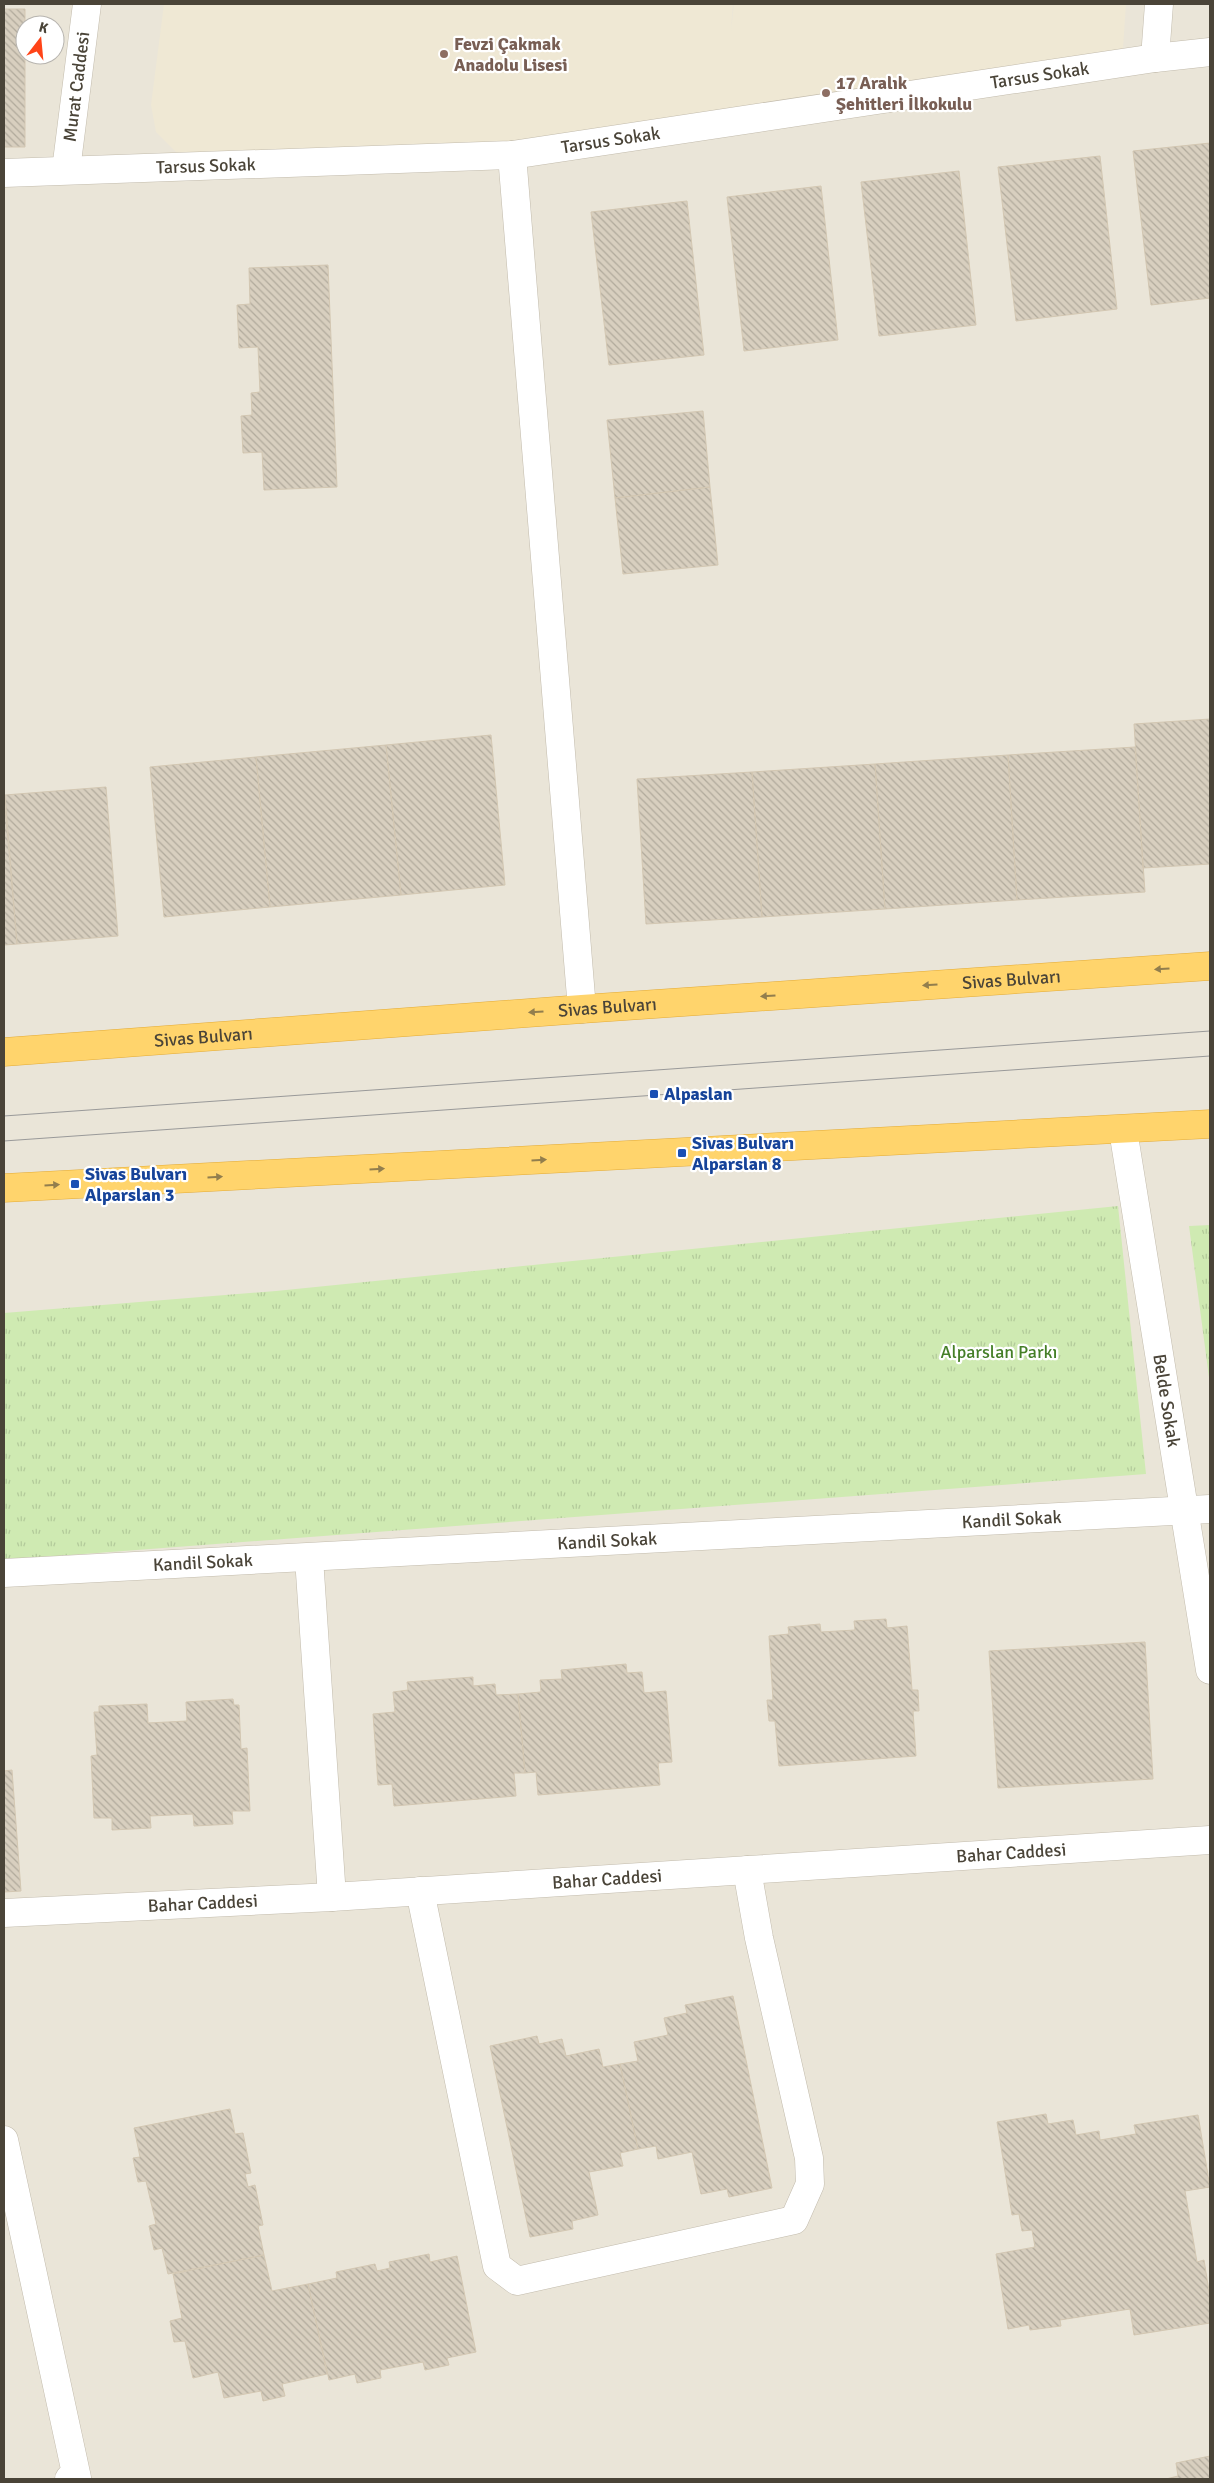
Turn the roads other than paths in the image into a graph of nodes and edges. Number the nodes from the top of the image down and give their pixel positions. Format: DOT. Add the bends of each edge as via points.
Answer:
graph roads {
  1 [pos="87,4"];
  2 [pos="1159,4"];
  3 [pos="1210,52"];
  4 [pos="1155,58"];
  5 [pos="512,155"];
  6 [pos="66,170"];
  7 [pos="4,174"];
  8 [pos="1210,966"];
  9 [pos="582,1009"];
  10 [pos="4,1052"];
  11 [pos="1210,1124"];
  12 [pos="1124,1130"];
  13 [pos="4,1188"];
  14 [pos="1198,1510"];
  15 [pos="309,1558"];
  16 [pos="4,1573"];
  17 [pos="1210,1670"];
  18 [pos="1210,1840"];
  19 [pos="747,1870"];
  20 [pos="420,1891"];
  21 [pos="332,1897"];
  22 [pos="4,1913"];
  23 [pos="4,2140"];
  24 [pos="69,2479"];
  1 -- 6 [label="street, Murat Caddesi"];
  2 -- 4 [label="street"];
  3 -- 4 [label="street, Tarsus Sokak"];
  4 -- 5 [label="street, Tarsus Sokak"];
  5 -- 6 [label="street, Tarsus Sokak"];
  5 -- 9 [label="street"];
  6 -- 7 [label="street, Tarsus Sokak"];
  8 -- 9 [label="highway, Sivas Bulvarı, one-way"];
  9 -- 10 [label="highway, Sivas Bulvarı, one-way"];
  11 -- 12 [label="highway"];
  13 -- 12 [label="highway, one-way"];
  12 -- 14 [label="street, Belde Sokak"];
  14 -- 15 [label="street, Kandil Sokak"];
  14 -- 17 [label="street, Belde Sokak"];
  15 -- 16 [label="street, Kandil Sokak"];
  15 -- 21 [label="street"];
  18 -- 19 [label="street, Bahar Caddesi"];
  19 -- 20 [label="street, Bahar Caddesi"];
  19 -- 20 [label="street" via="759,1938 809,2158 810,2184 794,2220 517,2280 497,2266"];
  20 -- 21 [label="street, Bahar Caddesi"];
  21 -- 22 [label="street, Bahar Caddesi"];
  23 -- 24 [label="street" via="77,2478"];
}
